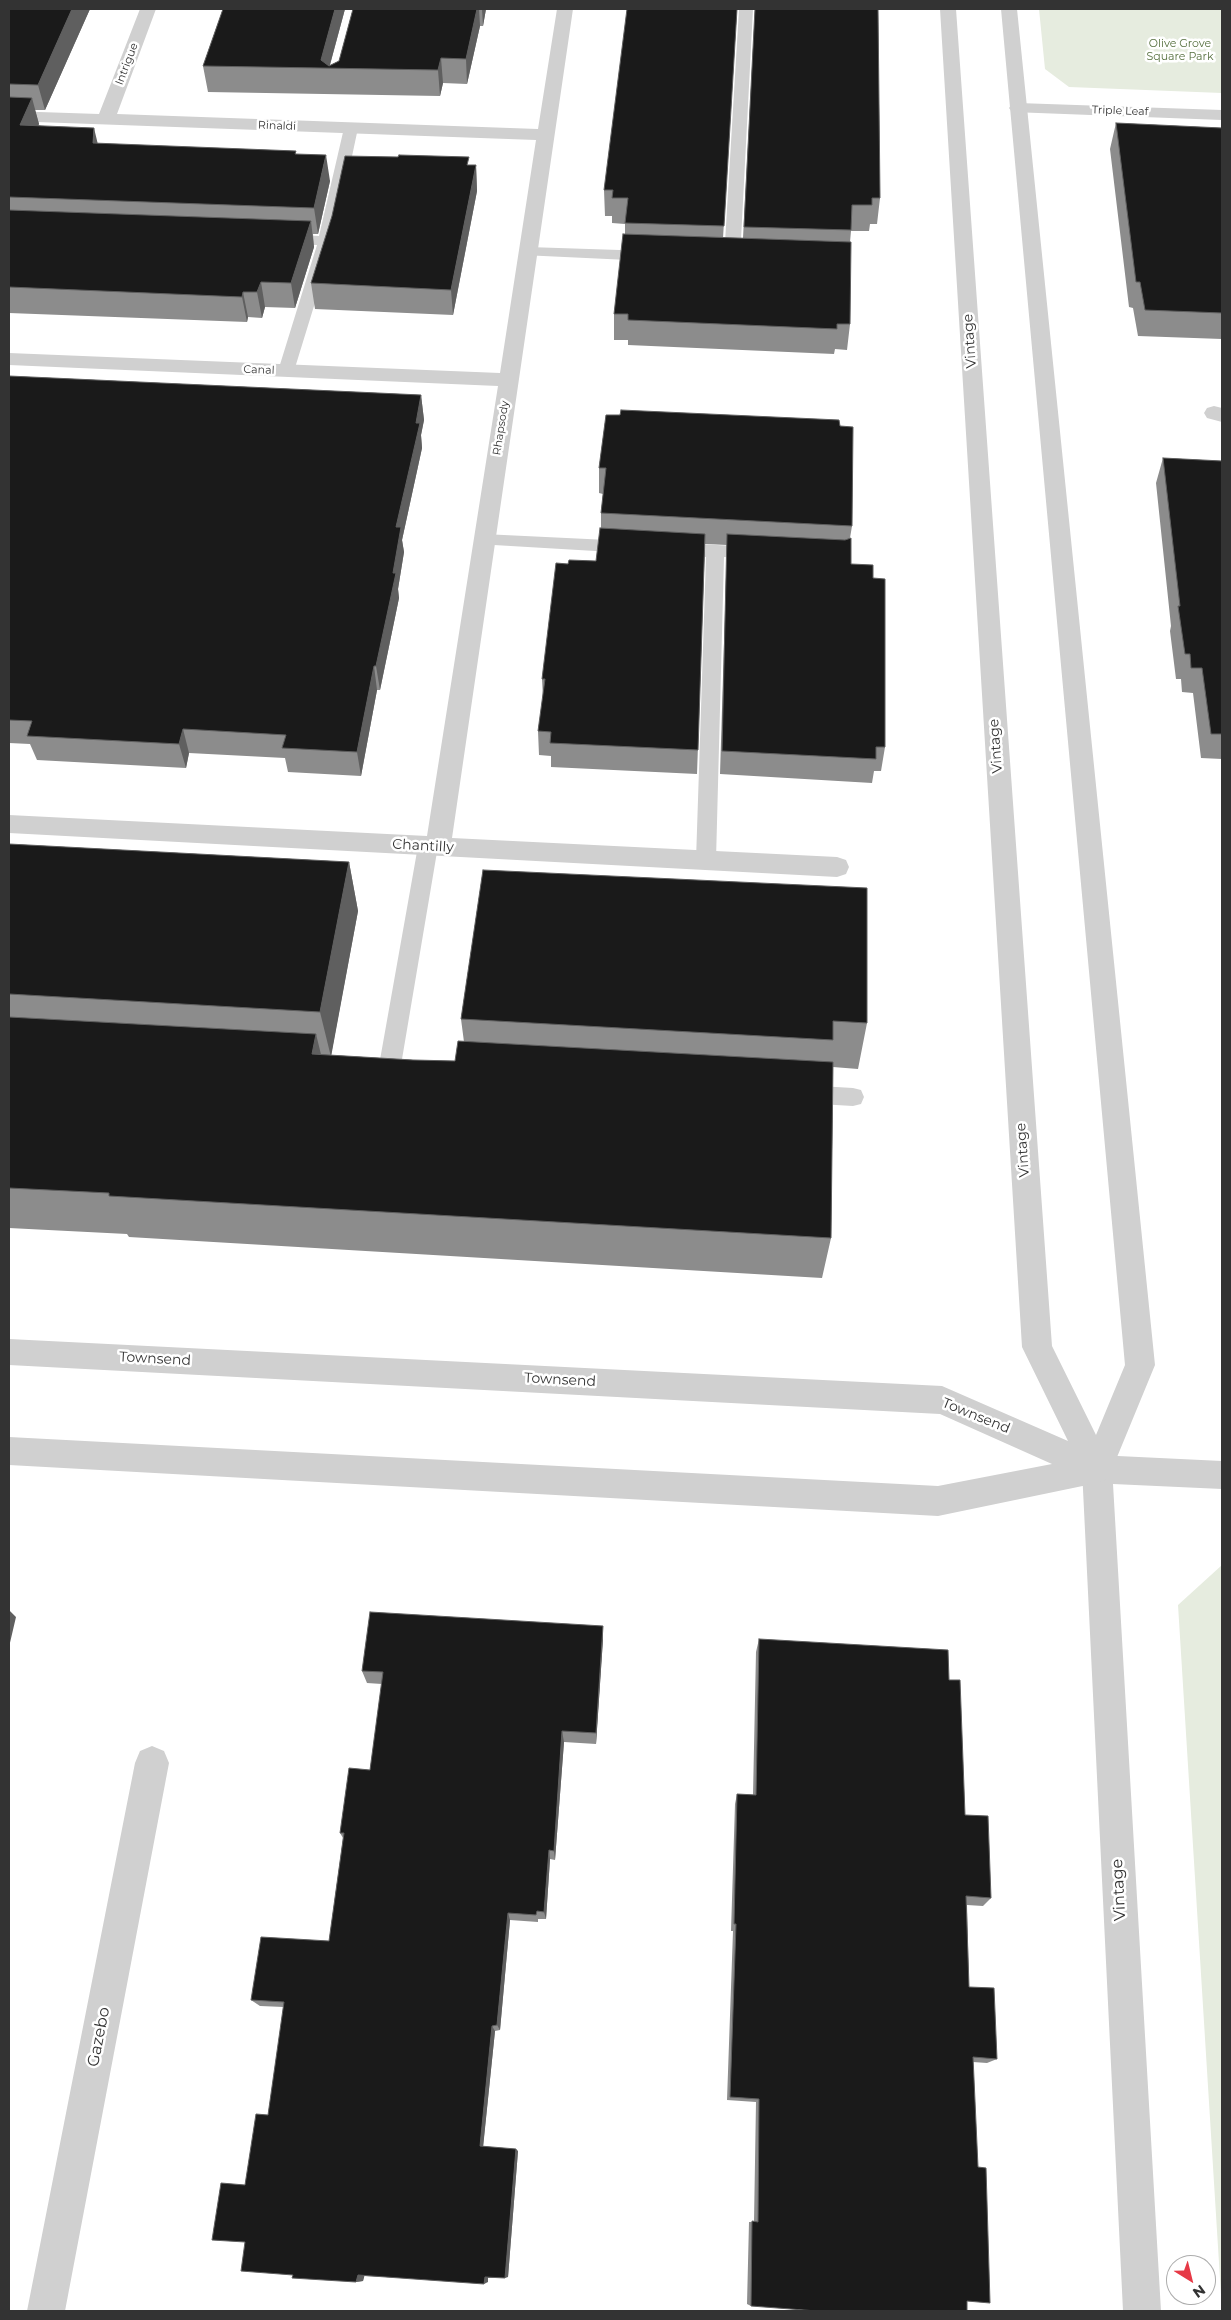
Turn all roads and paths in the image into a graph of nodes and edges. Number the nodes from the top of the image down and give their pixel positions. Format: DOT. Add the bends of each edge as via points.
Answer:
graph roads {
  1 [pos="148,9"];
  2 [pos="565,9"];
  3 [pos="746,9"];
  4 [pos="948,9"];
  5 [pos="1009,9"];
  6 [pos="1018,108"];
  7 [pos="1222,115"];
  8 [pos="9,116"];
  9 [pos="106,120"];
  10 [pos="351,128"];
  11 [pos="545,136"];
  12 [pos="266,238"];
  13 [pos="326,241"];
  14 [pos="528,252"];
  15 [pos="664,257"];
  16 [pos="712,258"];
  17 [pos="732,259"];
  18 [pos="751,260"];
  19 [pos="9,359"];
  20 [pos="286,371"];
  21 [pos="508,380"];
  22 [pos="483,540"];
  23 [pos="714,551"];
  24 [pos="773,554"];
  25 [pos="9,824"];
  26 [pos="433,846"];
  27 [pos="706,860"];
  28 [pos="837,867"];
  29 [pos="389,1071"];
  30 [pos="784,1093"];
  31 [pos="853,1097"];
  32 [pos="9,1352"];
  33 [pos="9,1452"];
  34 [pos="1097,1468"];
  35 [pos="1222,1475"];
  36 [pos="152,1763"];
  37 [pos="46,2311"];
  38 [pos="1142,2311"];
  1 -- 9 [label="street, Intrigue"];
  2 -- 11 [label="street, Rhapsody"];
  3 -- 17 [label="lane"];
  4 -- 34 [label="street, Vintage" via="1036,1347"];
  5 -- 6 [label="street, Vintage"];
  6 -- 7 [label="street, Triple Leaf"];
  6 -- 34 [label="street, Vintage" via="1140,1365"];
  8 -- 9 [label="street, Rinaldi"];
  9 -- 10 [label="street, Rinaldi"];
  10 -- 11 [label="street, Rinaldi"];
  10 -- 13 [label="lane"];
  11 -- 14 [label="street, Rhapsody"];
  12 -- 13 [label="lane"];
  13 -- 20 [label="lane"];
  14 -- 15 [label="lane"];
  14 -- 21 [label="street, Rhapsody"];
  16 -- 17 [label="lane"];
  17 -- 18 [label="lane"];
  19 -- 20 [label="street, Canal"];
  20 -- 21 [label="street, Canal"];
  21 -- 22 [label="street, Rhapsody"];
  22 -- 23 [label="lane"];
  22 -- 26 [label="street, Rhapsody"];
  23 -- 24 [label="lane"];
  23 -- 27 [label="lane"];
  25 -- 26 [label="street, Chantilly"];
  26 -- 27 [label="street, Chantilly"];
  26 -- 29 [label="lane"];
  27 -- 28 [label="street, Chantilly"];
  30 -- 31 [label="lane"];
  32 -- 34 [label="street, Townsend" via="942,1400"];
  33 -- 34 [label="street, Townsend" via="938,1501"];
  34 -- 35 [label="street, Townsend"];
  34 -- 38 [label="street, Vintage"];
  36 -- 37 [label="street, Gazebo"];
}
